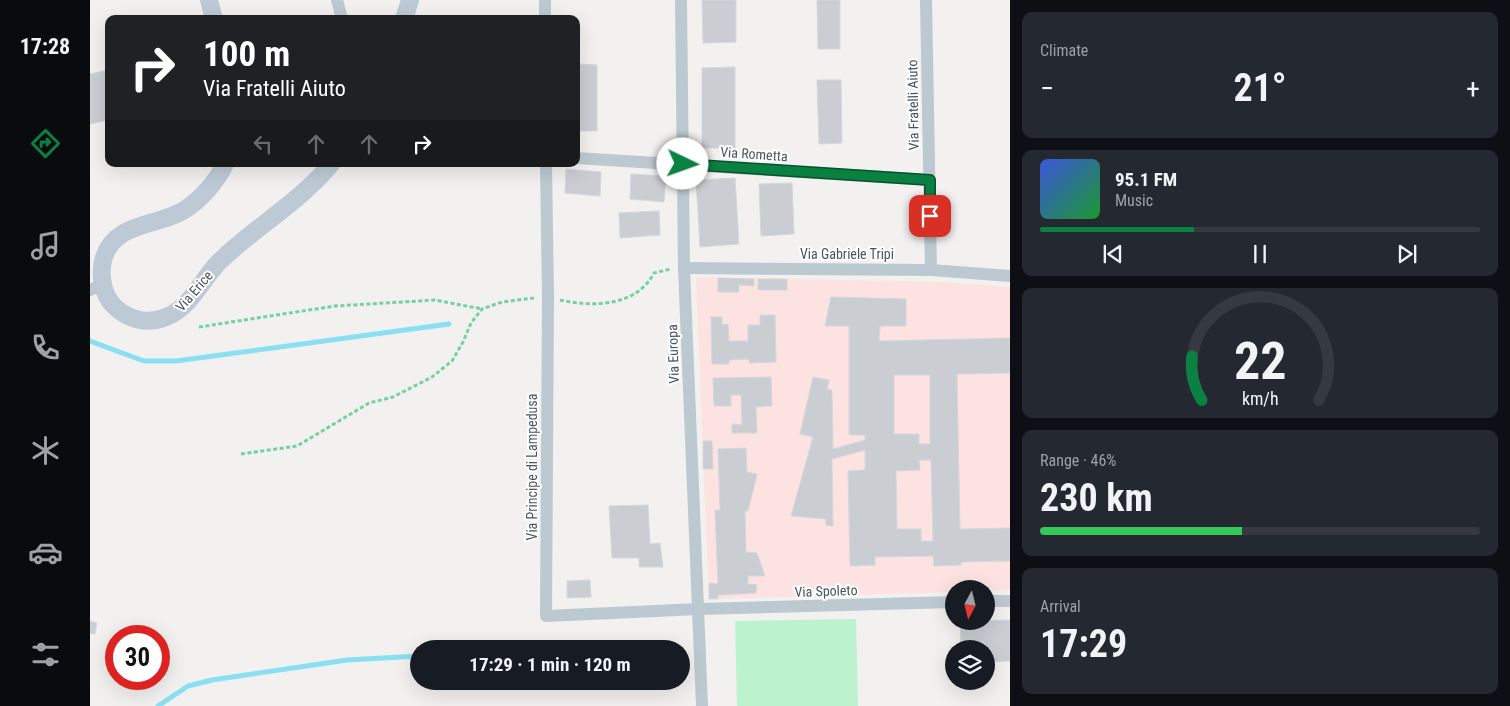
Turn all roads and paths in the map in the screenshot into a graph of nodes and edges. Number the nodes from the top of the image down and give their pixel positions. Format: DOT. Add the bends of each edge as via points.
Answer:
graph roads {
  1 [pos="209,0"];
  2 [pos="337,0"];
  3 [pos="410,0"];
  4 [pos="545,0"];
  5 [pos="681,0"];
  6 [pos="926,0"];
  7 [pos="213,15"];
  8 [pos="341,15"];
  9 [pos="405,15"];
  10 [pos="545,15"];
  11 [pos="580,158"];
  12 [pos="683,164"];
  13 [pos="223,167"];
  14 [pos="328,167"];
  15 [pos="546,167"];
  16 [pos="930,180"];
  17 [pos="684,268"];
  18 [pos="931,270"];
  19 [pos="1010,276"];
  20 [pos="96,287"];
  21 [pos="548,297"];
  22 [pos="482,310"];
  23 [pos="199,327"];
  24 [pos="241,454"];
  25 [pos="1010,601"];
  26 [pos="945,602"];
  27 [pos="995,602"];
  28 [pos="699,609"];
  29 [pos="702,706"];
  1 -- 7 [label="main road"];
  2 -- 8 [label="street"];
  3 -- 9 [label="main road"];
  4 -- 10 [label="street"];
  5 -- 12 [label="street, Via Europa"];
  6 -- 16 [label="street, Via Fratelli Aiuto"];
  11 -- 12 [label="street, Via Rometta"];
  12 -- 16 [label="street, Via Rometta"];
  12 -- 17 [label="street, Via Europa"];
  13 -- 20 [label="main road, Via Erice" via="211,186 186,209 124,232 115,239 104,258"];
  14 -- 20 [label="main road, Via Erice" via="290,204 217,264 177,312 156,321 134,319 122,313"];
  15 -- 21 [label="street, Via Principe di Lampedusa"];
  16 -- 18 [label="street, Via Fratelli Aiuto"];
  17 -- 18 [label="street, Via Gabriele Tripi"];
  17 -- 21 [label="path" via="654,273 648,285 619,301 592,304"];
  17 -- 28 [label="street, Via Europa"];
  18 -- 19 [label="street, Via Gabriele Tripi"];
  21 -- 22 [label="path" via="502,302"];
  21 -- 28 [label="street, Via Principe di Lampedusa" via="546,616"];
  22 -- 23 [label="path" via="435,300 335,306"];
  22 -- 24 [label="path" via="471,323 452,361 432,377 393,397 370,403 297,446"];
  25 -- 27 [label="street"];
  26 -- 28 [label="street, Via Spoleto"];
  28 -- 29 [label="street, Via Europa"];
}
